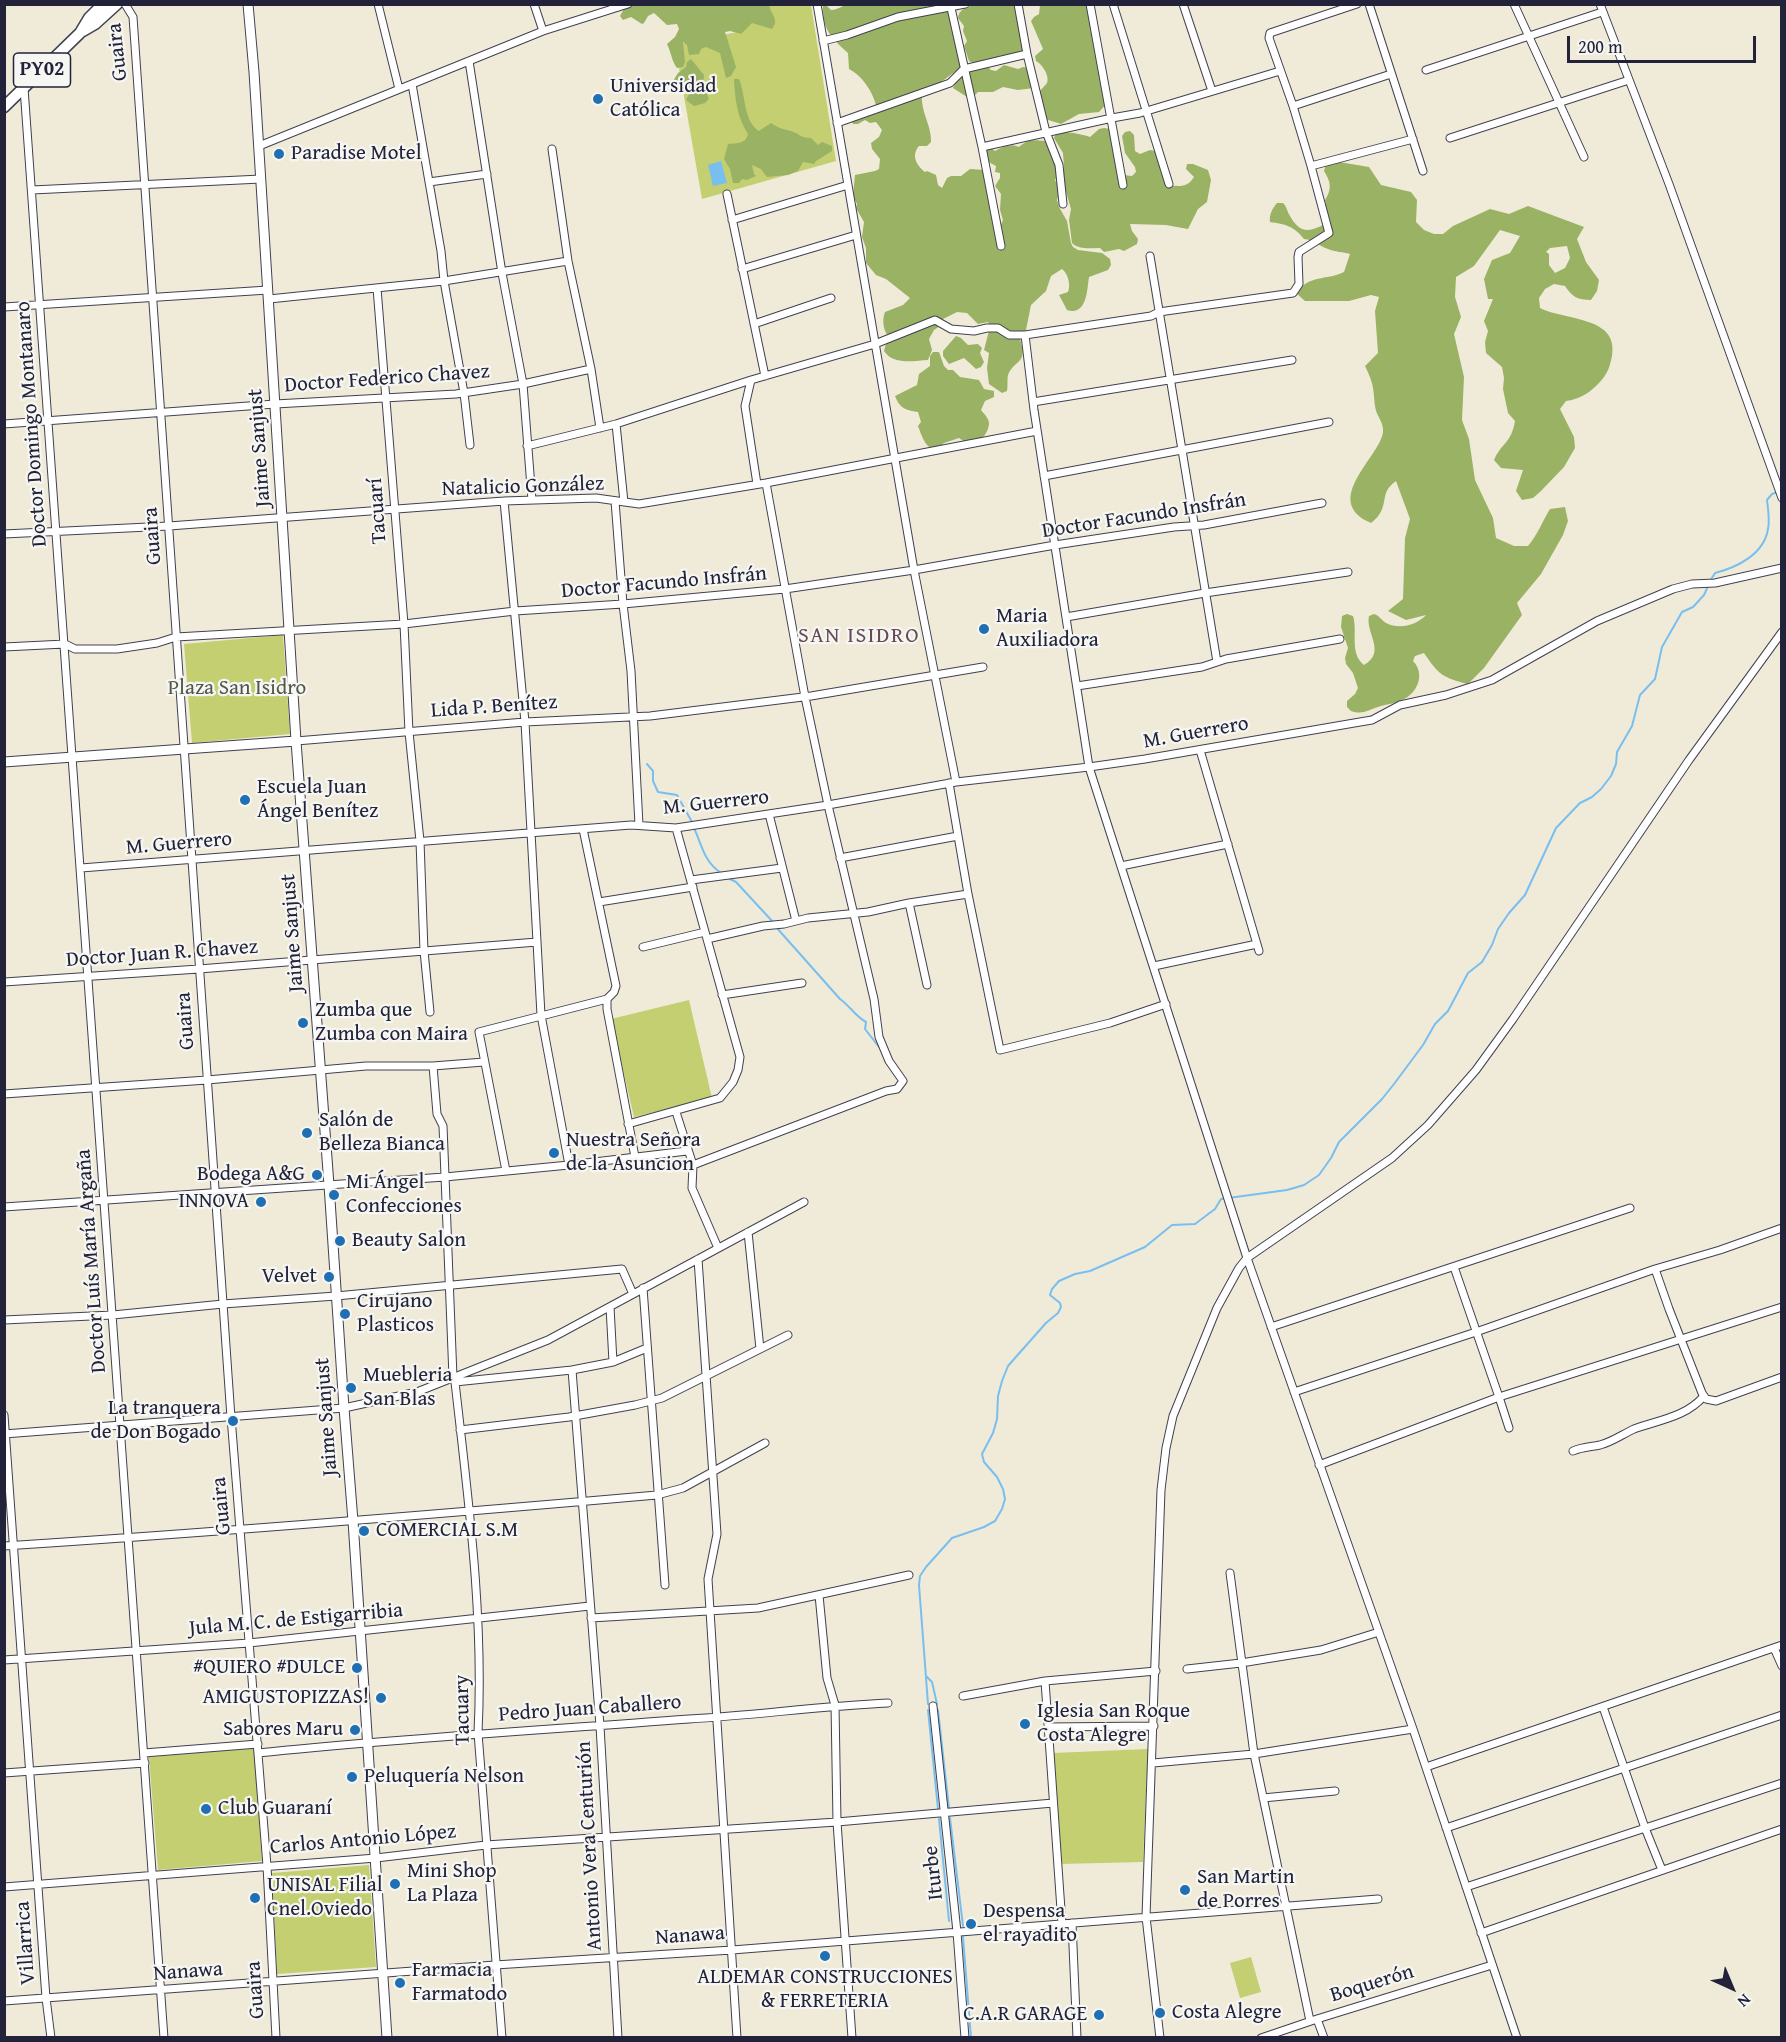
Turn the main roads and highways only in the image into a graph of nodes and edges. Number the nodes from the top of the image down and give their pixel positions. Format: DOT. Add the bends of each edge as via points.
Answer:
graph roads {
  1 [pos="103,4"];
  2 [pos="117,4"];
  3 [pos="248,4"];
  4 [pos="80,33"];
  5 [pos="4,106"];
  6 [pos="296,741"];
  7 [pos="4,762"];
  8 [pos="387,2037"];
  1 -- 4 [label="main road, PY02"];
  2 -- 4 [label="main road, PY02"];
  3 -- 6 [label="main road, Jaime Sanjust"];
  4 -- 5 [label="main road, PY02"];
  6 -- 7 [label="main road, Lida P. Benítez"];
  6 -- 8 [label="main road, Jaime Sanjust"];
}
